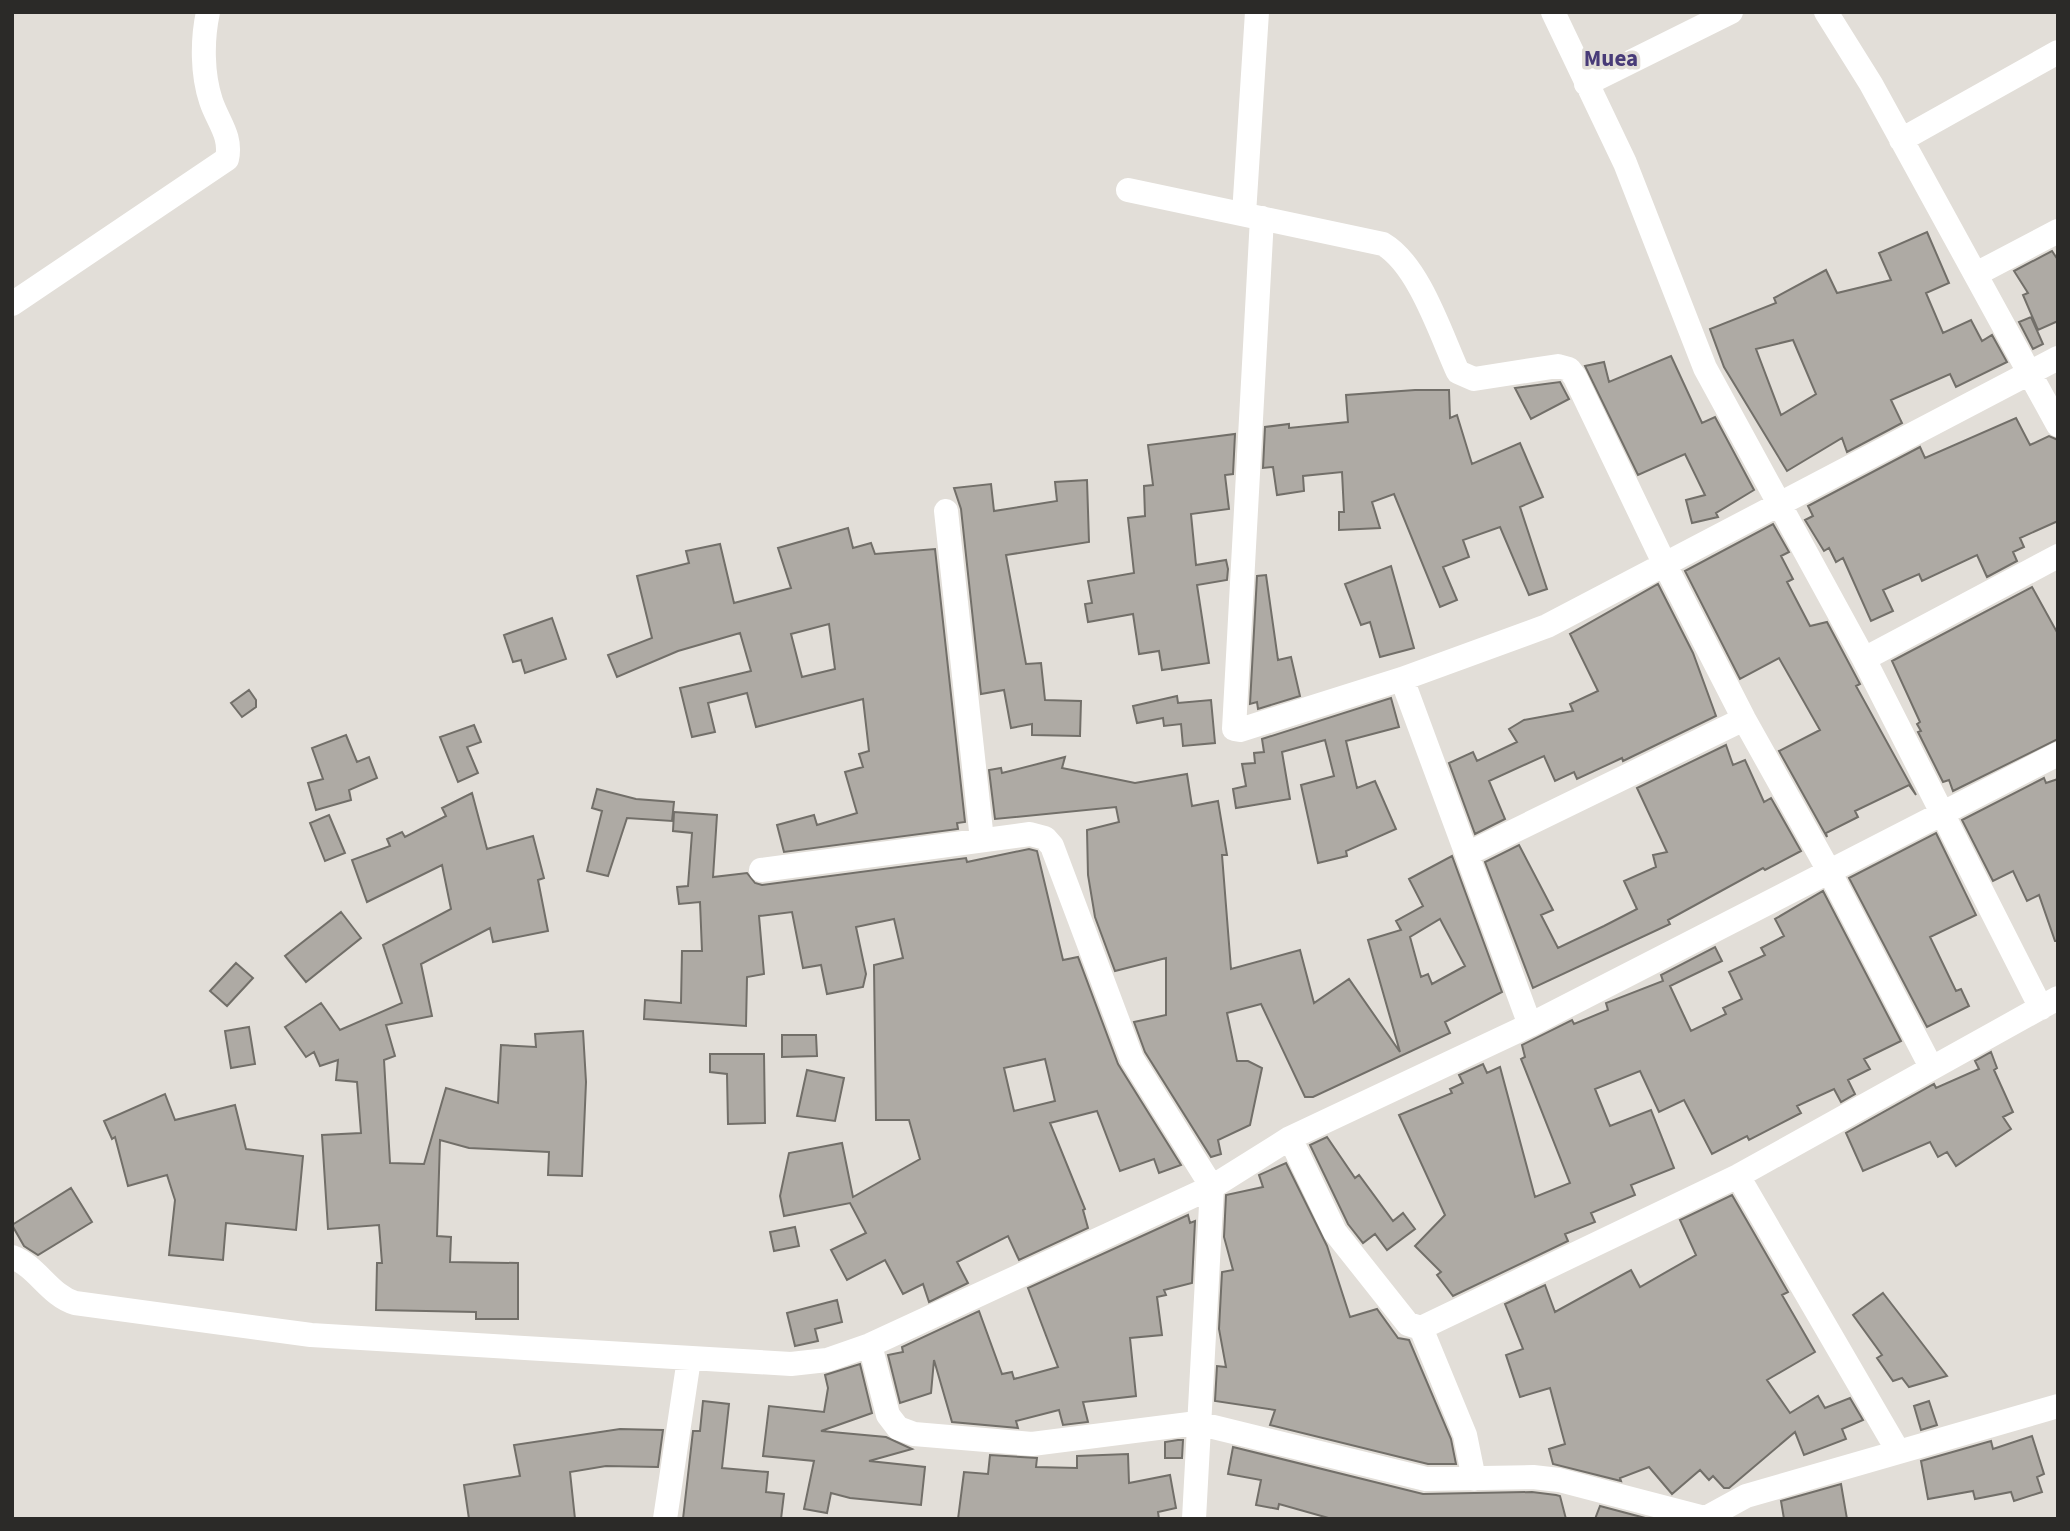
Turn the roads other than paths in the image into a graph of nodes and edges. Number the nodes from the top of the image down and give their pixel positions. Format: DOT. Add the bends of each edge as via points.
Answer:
graph roads {
  1 [pos="208,12"];
  2 [pos="1257,12"];
  3 [pos="1553,12"];
  4 [pos="1731,12"];
  5 [pos="1826,12"];
  6 [pos="2058,52"];
  7 [pos="1586,84"];
  8 [pos="1901,140"];
  9 [pos="1128,190"];
  10 [pos="1253,216"];
  11 [pos="2058,231"];
  12 [pos="1976,274"];
  13 [pos="12,304"];
  14 [pos="2058,358"];
  15 [pos="2030,372"];
  16 [pos="2058,425"];
  17 [pos="1780,504"];
  18 [pos="946,511"];
  19 [pos="2058,556"];
  20 [pos="1665,565"];
  21 [pos="1864,659"];
  22 [pos="1402,679"];
  23 [pos="1744,719"];
  24 [pos="2058,754"];
  25 [pos="1942,813"];
  26 [pos="982,840"];
  27 [pos="1467,854"];
  28 [pos="761,870"];
  29 [pos="1829,871"];
  30 [pos="2049,1003"];
  31 [pos="1531,1025"];
  32 [pos="1931,1067"];
  33 [pos="1290,1138"];
  34 [pos="1738,1176"];
  35 [pos="1212,1187"];
  36 [pos="12,1257"];
  37 [pos="1421,1328"];
  38 [pos="870,1345"];
  39 [pos="690,1359"];
  40 [pos="2058,1406"];
  41 [pos="1197,1423"];
  42 [pos="1898,1451"];
  43 [pos="1475,1479"];
  44 [pos="1705,1518"];
  45 [pos="665,1519"];
  46 [pos="1195,1519"];
  1 -- 13 [label="street" via="203,47 208,91 229,140 227,159"];
  2 -- 10 [label="street"];
  3 -- 7 [label="street"];
  4 -- 7 [label="street"];
  5 -- 8 [label="street"];
  6 -- 8 [label="street"];
  7 -- 17 [label="street" via="1625,163 1705,368"];
  8 -- 12 [label="street"];
  9 -- 10 [label="street"];
  10 -- 20 [label="street" via="1390,248 1418,285 1464,377 1558,366 1569,369"];
  10 -- 22 [label="street" via="1233,727 1240,730"];
  11 -- 12 [label="street"];
  12 -- 15 [label="street"];
  14 -- 15 [label="street"];
  15 -- 16 [label="street"];
  15 -- 17 [label="street"];
  17 -- 20 [label="street"];
  17 -- 21 [label="street"];
  18 -- 26 [label="street"];
  19 -- 21 [label="street"];
  20 -- 22 [label="street" via="1547,626"];
  20 -- 23 [label="street"];
  21 -- 25 [label="street"];
  22 -- 27 [label="street"];
  23 -- 27 [label="street"];
  23 -- 29 [label="street"];
  24 -- 25 [label="street"];
  25 -- 29 [label="street"];
  25 -- 30 [label="street"];
  26 -- 28 [label="street"];
  26 -- 35 [label="street" via="1030,834 1045,838 1052,846 1132,1059"];
  27 -- 31 [label="street"];
  29 -- 31 [label="street"];
  29 -- 32 [label="street"];
  30 -- 32 [label="street"];
  31 -- 33 [label="street"];
  32 -- 34 [label="street"];
  33 -- 35 [label="street"];
  33 -- 37 [label="street" via="1335,1231 1408,1324"];
  34 -- 37 [label="street"];
  34 -- 42 [label="street"];
  35 -- 38 [label="street"];
  35 -- 41 [label="street"];
  36 -- 39 [label="street" via="31,1267 60,1298 75,1303 312,1335"];
  37 -- 43 [label="street" via="1465,1435"];
  38 -- 39 [label="street" via="827,1360 791,1364"];
  38 -- 41 [label="street" via="888,1415 898,1427 914,1434 1032,1444"];
  39 -- 45 [label="street"];
  40 -- 42 [label="street"];
  41 -- 43 [label="street" via="1426,1479"];
  41 -- 46 [label="street"];
  42 -- 44 [label="street" via="1746,1496"];
  43 -- 44 [label="street" via="1559,1480"];
}
